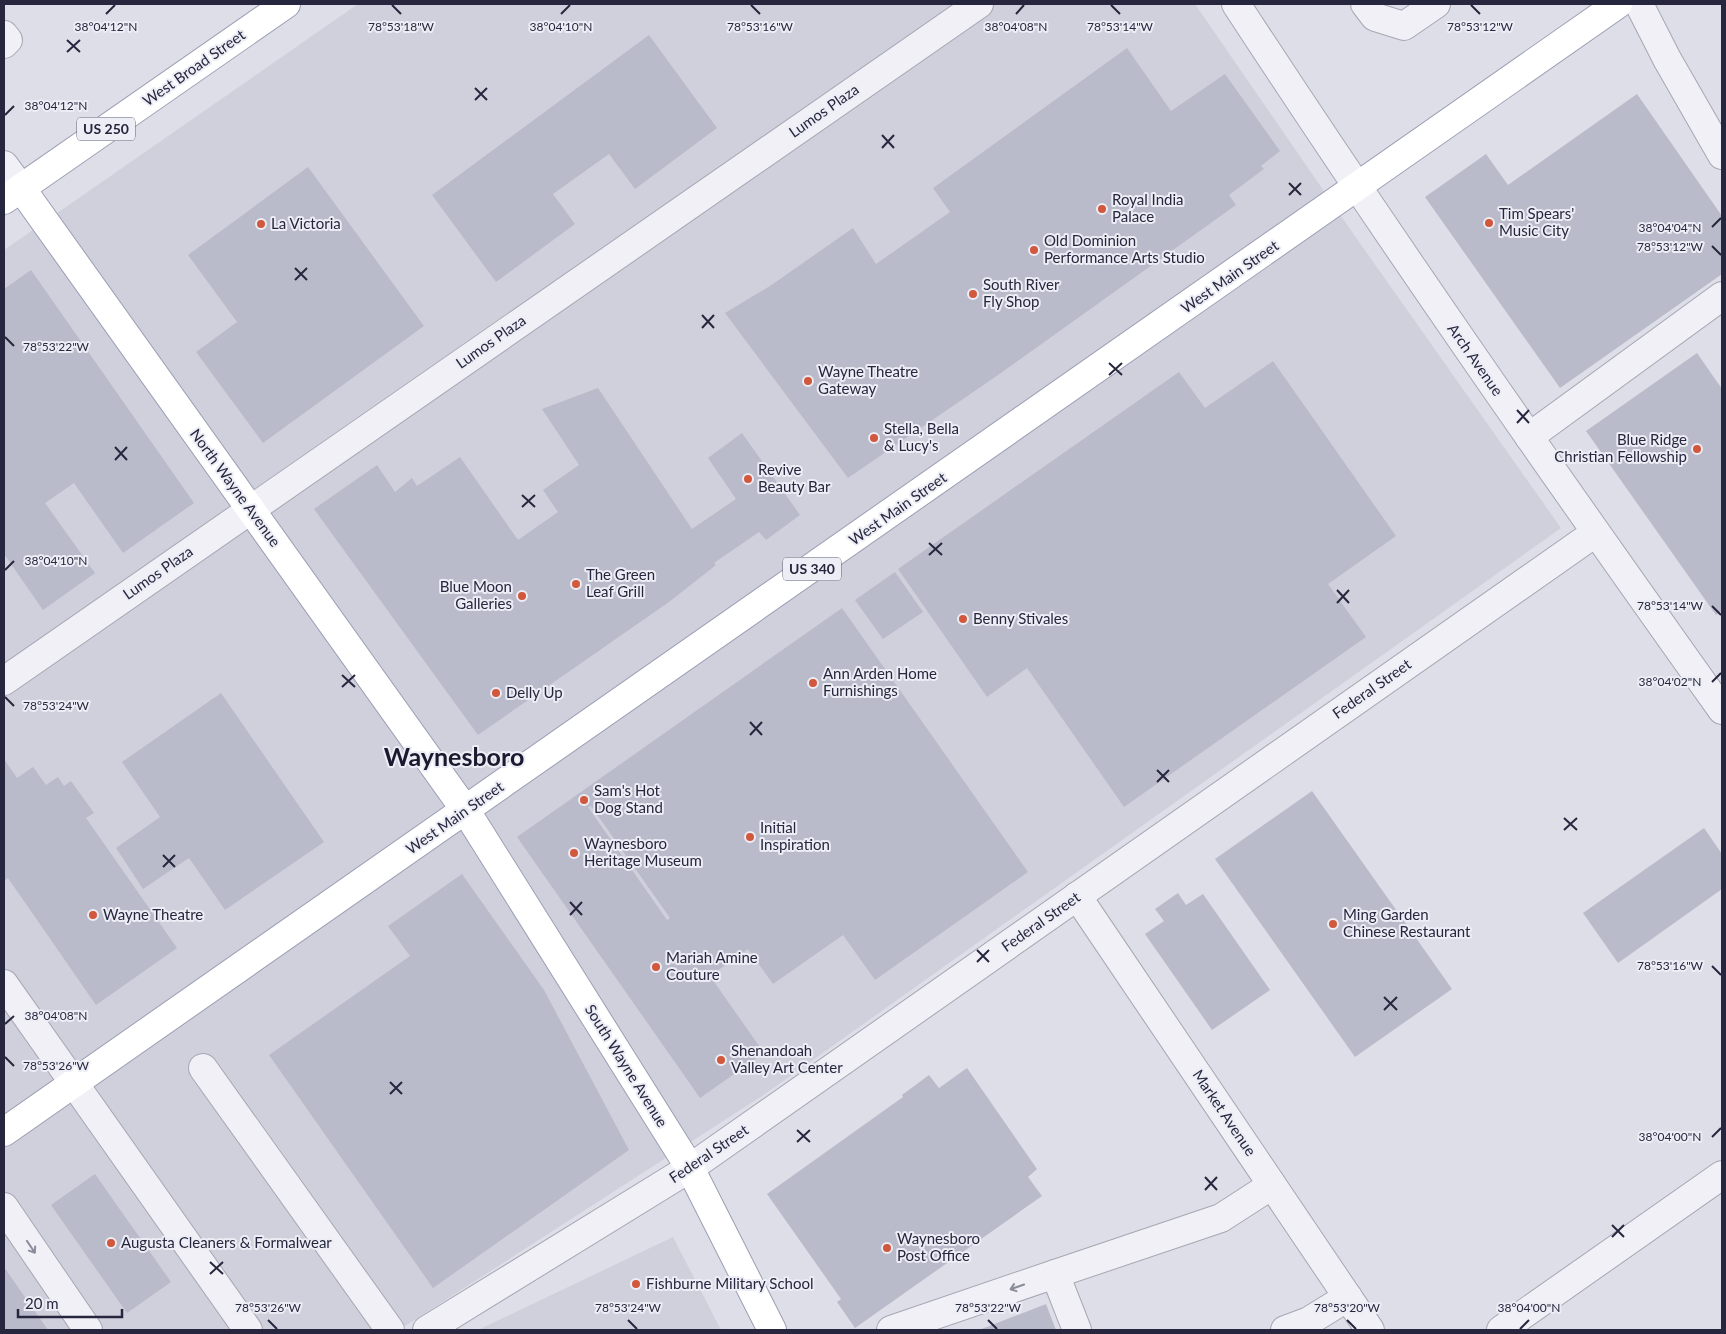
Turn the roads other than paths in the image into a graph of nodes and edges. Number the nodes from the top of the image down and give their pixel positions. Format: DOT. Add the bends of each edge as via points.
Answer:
graph roads {
  1 [pos="286,4"];
  2 [pos="979,4"];
  3 [pos="1236,4"];
  4 [pos="1365,4"];
  5 [pos="1436,4"];
  6 [pos="1618,4"];
  7 [pos="1639,4"];
  8 [pos="4,34"];
  9 [pos="4,44"];
  10 [pos="1722,155"];
  11 [pos="4,165"];
  12 [pos="1356,188"];
  13 [pos="12,194"];
  14 [pos="1722,296"];
  15 [pos="1529,437"];
  16 [pos="250,508"];
  17 [pos="1595,533"];
  18 [pos="4,681"];
  19 [pos="1720,701"];
  20 [pos="466,810"];
  21 [pos="1077,896"];
  22 [pos="4,984"];
  23 [pos="203,1068"];
  24 [pos="74,1083"];
  25 [pos="4,1132"];
  26 [pos="690,1168"];
  27 [pos="1722,1175"];
  28 [pos="1272,1185"];
  29 [pos="4,1207"];
  30 [pos="1055,1274"];
  31 [pos="1348,1296"];
  32 [pos="88,1330"];
  33 [pos="248,1330"];
  34 [pos="390,1330"];
  35 [pos="427,1330"];
  36 [pos="772,1330"];
  37 [pos="891,1330"];
  38 [pos="1077,1330"];
  39 [pos="1285,1330"];
  40 [pos="1370,1330"];
  41 [pos="1501,1330"];
  1 -- 13 [label="main road, West Broad Street / US 250"];
  2 -- 16 [label="street, Lumos Plaza"];
  3 -- 12 [label="street, Arch Avenue"];
  4 -- 5 [label="street" via="1375,17 1404,26"];
  6 -- 12 [label="main road, West Main Street / US 340"];
  7 -- 10 [label="street"];
  8 -- 9 [label="street" via="8,40"];
  11 -- 13 [label="street, North Wayne Avenue"];
  12 -- 15 [label="street, Arch Avenue"];
  12 -- 20 [label="main road, West Main Street / US 340"];
  13 -- 16 [label="main road, North Wayne Avenue"];
  14 -- 15 [label="street"];
  15 -- 17 [label="street, Arch Avenue"];
  16 -- 18 [label="street, Lumos Plaza"];
  16 -- 20 [label="main road, North Wayne Avenue"];
  17 -- 19 [label="street, Arch Avenue"];
  17 -- 21 [label="street, Federal Street"];
  20 -- 24 [label="main road, West Main Street / US 340"];
  20 -- 26 [label="main road, South Wayne Avenue"];
  21 -- 26 [label="street, Federal Street"];
  21 -- 28 [label="street, Market Avenue"];
  22 -- 24 [label="street"];
  23 -- 34 [label="street"];
  24 -- 25 [label="main road, West Main Street / US 340"];
  24 -- 33 [label="street"];
  26 -- 35 [label="street, Federal Street"];
  26 -- 36 [label="main road, South Wayne Avenue"];
  27 -- 41 [label="street"];
  28 -- 30 [label="street" via="1221,1218"];
  28 -- 31 [label="street, Market Avenue"];
  29 -- 32 [label="street, one-way"];
  30 -- 37 [label="street, one-way"];
  30 -- 38 [label="street"];
  31 -- 39 [label="street" via="1309,1321"];
  31 -- 40 [label="street, Market Avenue"];
}
